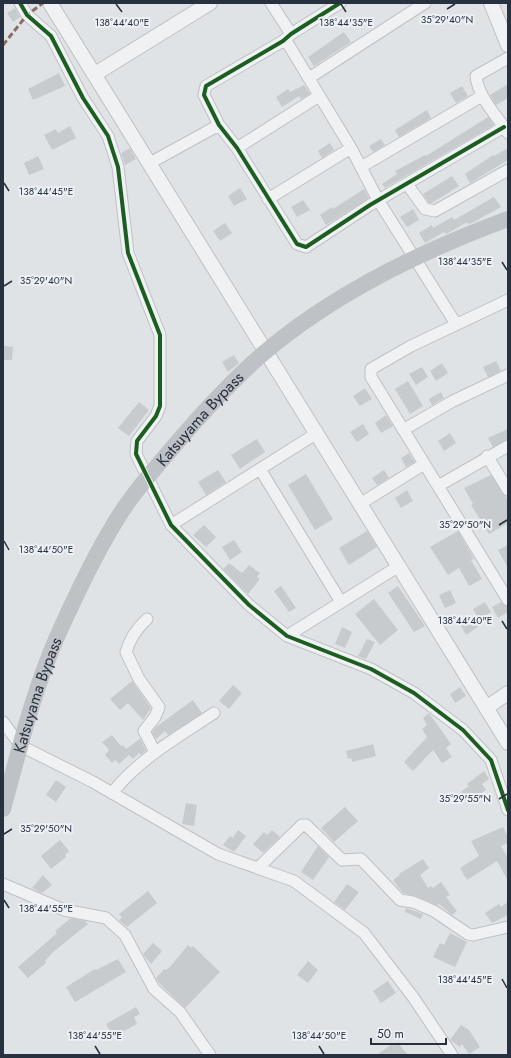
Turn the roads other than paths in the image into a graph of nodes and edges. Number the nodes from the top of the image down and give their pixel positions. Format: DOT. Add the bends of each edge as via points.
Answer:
graph roads {
  1 [pos="20,3"];
  2 [pos="50,3"];
  3 [pos="210,3"];
  4 [pos="271,3"];
  5 [pos="340,3"];
  6 [pos="425,3"];
  7 [pos="491,3"];
  8 [pos="288,36"];
  9 [pos="508,45"];
  10 [pos="508,58"];
  11 [pos="95,74"];
  12 [pos="309,78"];
  13 [pos="319,96"];
  14 [pos="482,96"];
  15 [pos="219,125"];
  16 [pos="506,130"];
  17 [pos="237,148"];
  18 [pos="351,148"];
  19 [pos="150,163"];
  20 [pos="361,167"];
  21 [pos="508,170"];
  22 [pos="407,184"];
  23 [pos="268,199"];
  24 [pos="378,200"];
  25 [pos="508,219"];
  26 [pos="414,257"];
  27 [pos="508,300"];
  28 [pos="456,324"];
  29 [pos="266,352"];
  30 [pos="508,375"];
  31 [pos="404,430"];
  32 [pos="317,433"];
  33 [pos="508,446"];
  34 [pos="487,456"];
  35 [pos="424,464"];
  36 [pos="260,469"];
  37 [pos="147,477"];
  38 [pos="438,486"];
  39 [pos="508,490"];
  40 [pos="360,504"];
  41 [pos="171,525"];
  42 [pos="399,566"];
  43 [pos="508,600"];
  44 [pos="341,602"];
  45 [pos="147,619"];
  46 [pos="287,636"];
  47 [pos="508,693"];
  48 [pos="486,708"];
  49 [pos="214,713"];
  50 [pos="3,722"];
  51 [pos="508,743"];
  52 [pos="20,746"];
  53 [pos="155,752"];
  54 [pos="112,793"];
  55 [pos="3,809"];
  56 [pos="508,810"];
  57 [pos="258,868"];
  58 [pos="3,884"];
  59 [pos="508,927"];
  60 [pos="210,1055"];
  61 [pos="452,1055"];
  1 -- 37 [label="street" via="27,14 50,36 83,98 108,136 118,167 128,253 160,335 160,406 156,416 137,440 136,454"];
  2 -- 11 [label="street"];
  3 -- 11 [label="street"];
  4 -- 8 [label="street"];
  5 -- 8 [label="street"];
  6 -- 12 [label="street"];
  7 -- 9 [label="street"];
  8 -- 12 [label="street"];
  8 -- 15 [label="street" via="206,86 204,95"];
  10 -- 14 [label="street" via="476,76"];
  11 -- 19 [label="street"];
  12 -- 13 [label="street"];
  13 -- 17 [label="street"];
  13 -- 18 [label="street"];
  14 -- 16 [label="street"];
  14 -- 20 [label="street"];
  15 -- 17 [label="street"];
  15 -- 19 [label="street"];
  16 -- 22 [label="street"];
  17 -- 23 [label="street"];
  18 -- 20 [label="street"];
  18 -- 23 [label="street"];
  19 -- 29 [label="street"];
  20 -- 24 [label="street"];
  21 -- 22 [label="street" via="435,211 425,209"];
  22 -- 24 [label="street"];
  23 -- 24 [label="street" via="297,244 306,247"];
  24 -- 26 [label="street"];
  25 -- 26 [label="main road, Katsuyama Bypass"];
  26 -- 28 [label="street"];
  26 -- 29 [label="main road, Katsuyama Bypass" via="310,318"];
  27 -- 28 [label="street"];
  28 -- 31 [label="street" via="411,346 371,370 371,377"];
  29 -- 32 [label="street"];
  29 -- 37 [label="main road, Katsuyama Bypass" via="189,428"];
  30 -- 31 [label="street" via="453,401"];
  31 -- 35 [label="street"];
  32 -- 36 [label="street"];
  32 -- 40 [label="street"];
  33 -- 34 [label="street"];
  34 -- 38 [label="street"];
  34 -- 39 [label="street"];
  35 -- 38 [label="street"];
  35 -- 40 [label="street"];
  36 -- 41 [label="street"];
  36 -- 44 [label="street"];
  37 -- 41 [label="street"];
  37 -- 52 [label="main road, Katsuyama Bypass" via="114,523 56,638"];
  38 -- 43 [label="street"];
  40 -- 42 [label="street"];
  41 -- 46 [label="street" via="249,605"];
  42 -- 44 [label="street"];
  42 -- 48 [label="street"];
  44 -- 46 [label="street"];
  45 -- 53 [label="street" via="129,640 126,652 139,679 159,707 144,731"];
  46 -- 56 [label="street" via="371,668 414,693 463,730 491,760"];
  47 -- 48 [label="street"];
  48 -- 51 [label="street"];
  49 -- 53 [label="street"];
  50 -- 52 [label="street"];
  52 -- 54 [label="street"];
  52 -- 55 [label="main road, Katsuyama Bypass"];
  53 -- 54 [label="street" via="123,779"];
  54 -- 57 [label="street" via="218,854"];
  57 -- 59 [label="street" via="306,824 342,860 360,859 400,900 413,902 434,911 468,934 474,935"];
  57 -- 61 [label="street" via="294,880 364,933 413,997"];
  58 -- 60 [label="street" via="64,910 106,918 124,935 154,989 180,1012"];
}
